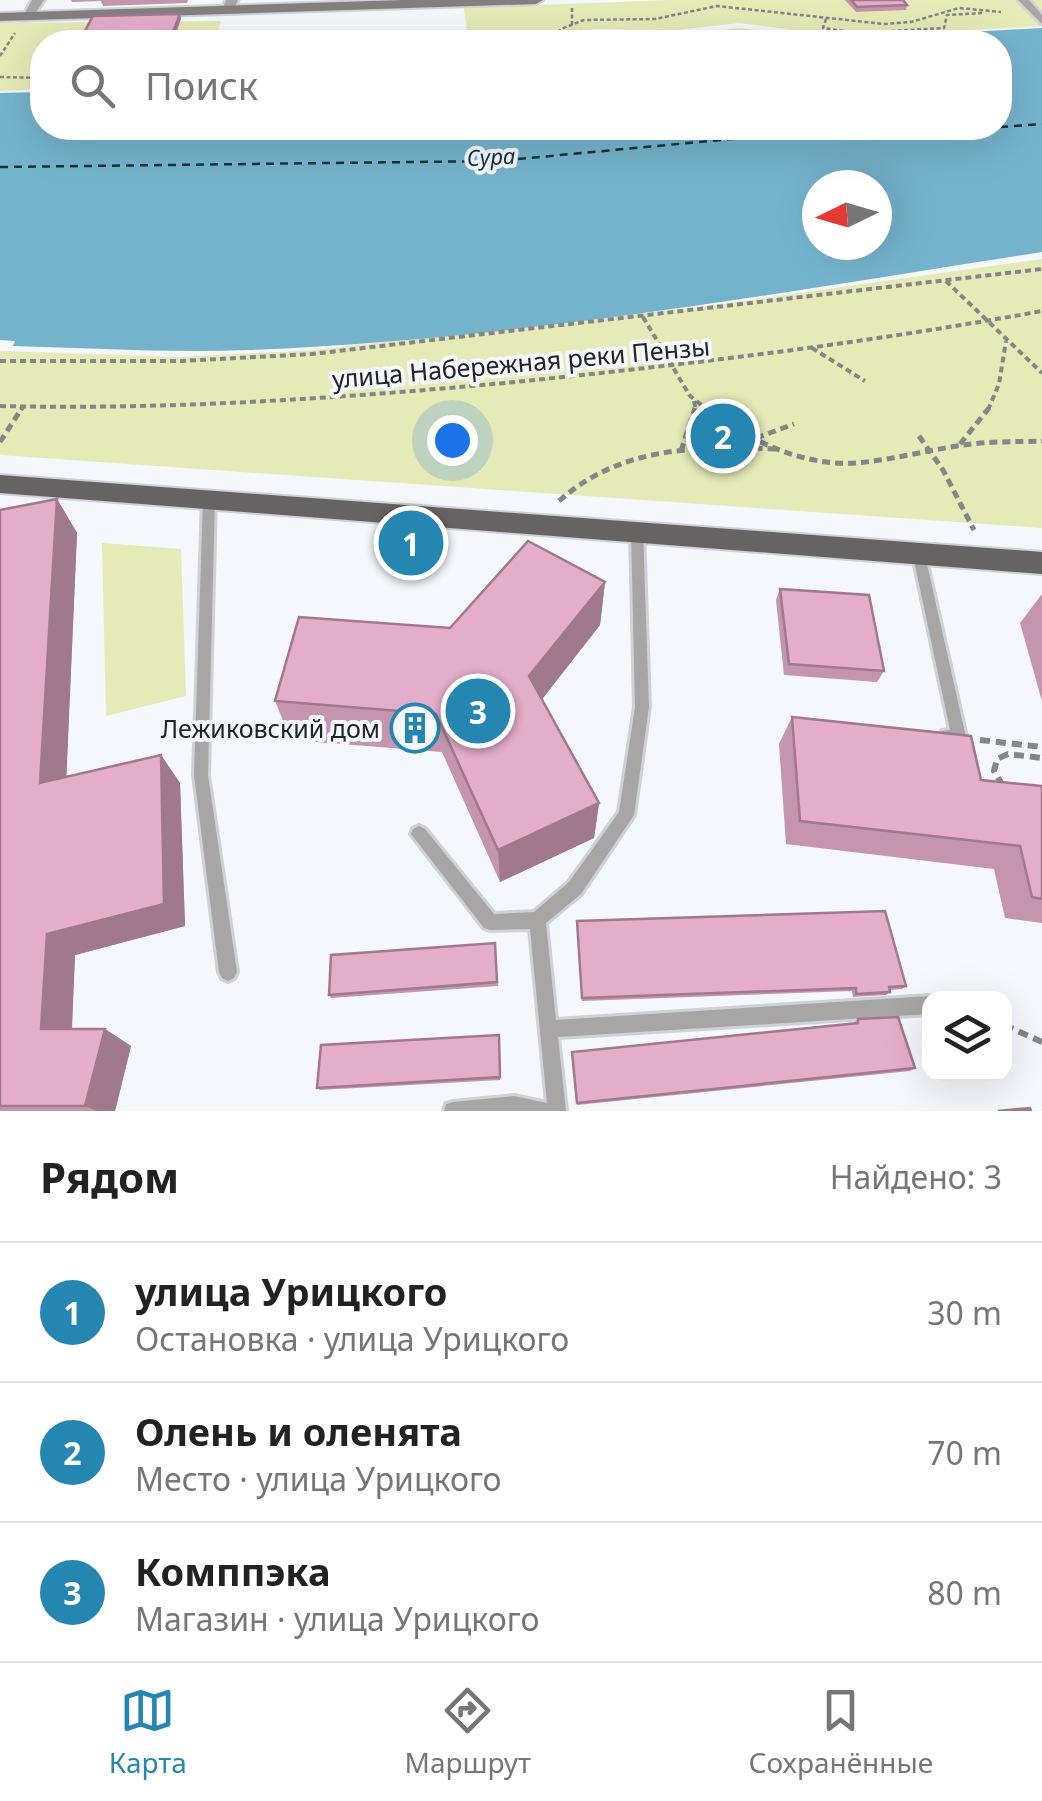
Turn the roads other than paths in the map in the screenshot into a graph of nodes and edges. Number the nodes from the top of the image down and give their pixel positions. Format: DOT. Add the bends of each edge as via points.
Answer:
graph roads {
  1 [pos="38,0"];
  2 [pos="536,0"];
  3 [pos="1023,0"];
  4 [pos="301,3"];
  5 [pos="365,3"];
  6 [pos="230,5"];
  7 [pos="0,17"];
  8 [pos="1038,17"];
  9 [pos="24,19"];
  10 [pos="0,484"];
  11 [pos="209,499"];
  12 [pos="637,530"];
  13 [pos="918,551"];
  14 [pos="1042,562"];
  15 [pos="940,736"];
  16 [pos="419,834"];
  17 [pos="537,920"];
  18 [pos="228,972"];
  19 [pos="922,1006"];
  20 [pos="548,1029"];
  21 [pos="453,1111"];
  22 [pos="544,1111"];
  23 [pos="556,1111"];
  1 -- 9 [label="street"];
  2 -- 5 [label="main road"];
  3 -- 8 [label="street"];
  4 -- 5 [label="main road" via="323,11"];
  4 -- 6 [label="main road"];
  6 -- 9 [label="main road"];
  7 -- 9 [label="main road"];
  10 -- 11 [label="main road"];
  11 -- 12 [label="main road"];
  11 -- 18 [label="lane" via="201,775"];
  12 -- 13 [label="main road"];
  12 -- 17 [label="lane" via="642,707 626,815 575,888"];
  13 -- 14 [label="main road"];
  13 -- 15 [label="lane" via="958,738"];
  16 -- 17 [label="lane" via="490,922"];
  17 -- 20 [label="lane"];
  19 -- 20 [label="lane"];
  20 -- 23 [label="lane"];
  21 -- 22 [label="lane" via="514,1105"];
}
